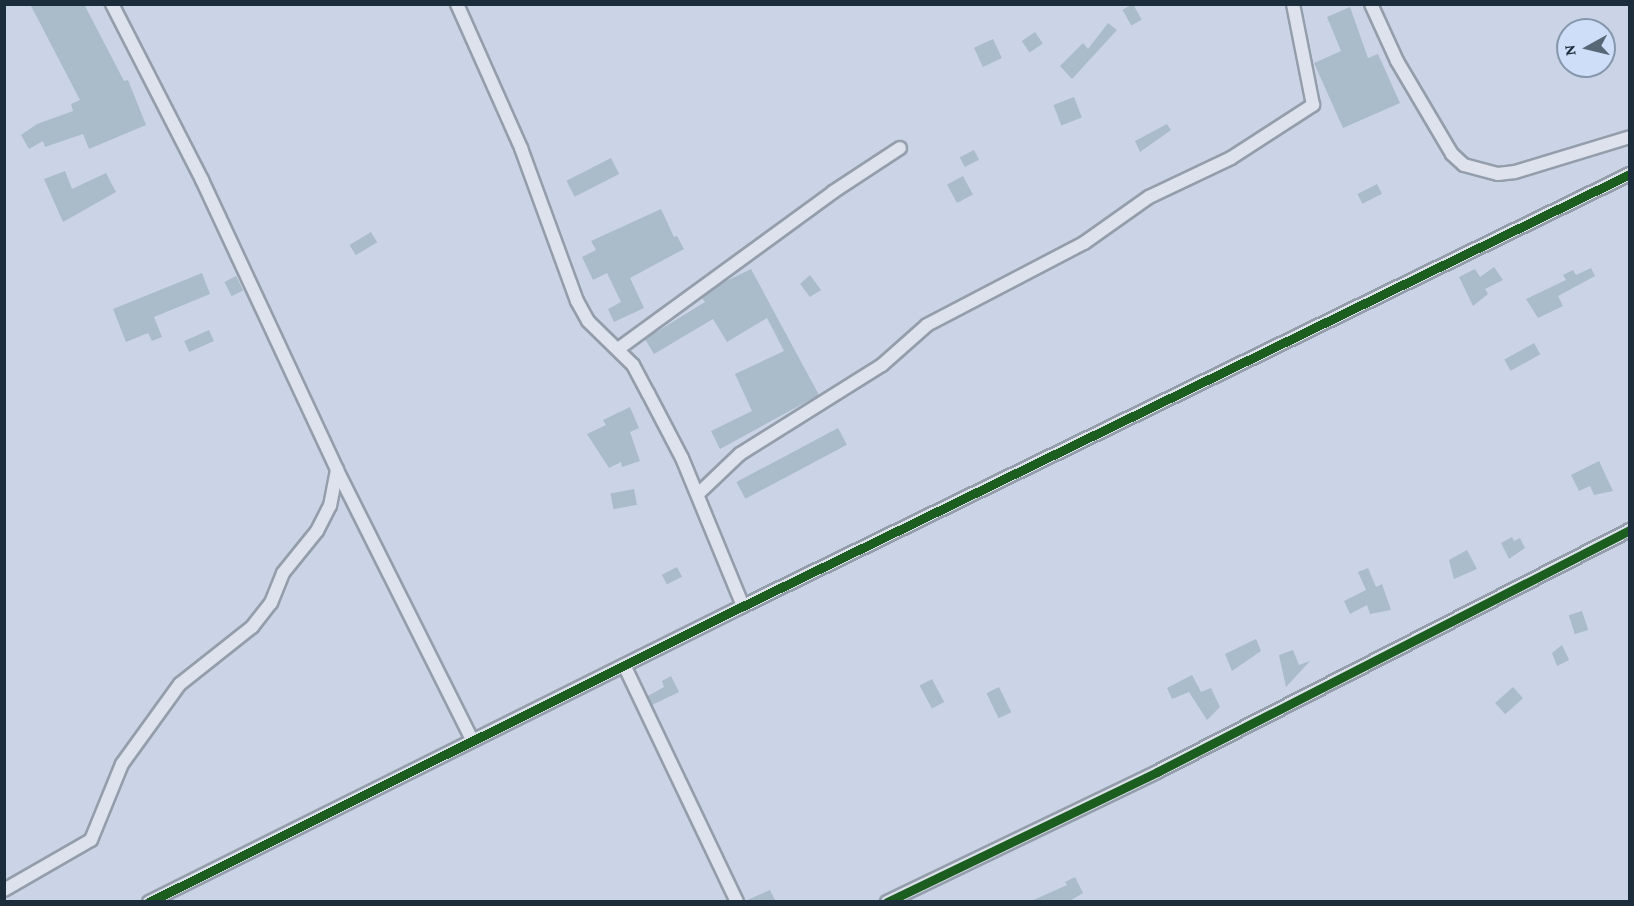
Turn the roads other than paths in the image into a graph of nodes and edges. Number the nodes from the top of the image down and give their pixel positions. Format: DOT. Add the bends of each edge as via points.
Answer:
graph roads {
  1 [pos="112,4"];
  2 [pos="457,4"];
  3 [pos="1293,4"];
  4 [pos="1371,4"];
  5 [pos="1629,137"];
  6 [pos="900,148"];
  7 [pos="1629,174"];
  8 [pos="618,349"];
  9 [pos="338,470"];
  10 [pos="698,494"];
  11 [pos="1629,530"];
  12 [pos="743,606"];
  13 [pos="625,667"];
  14 [pos="472,740"];
  15 [pos="4,890"];
  16 [pos="149,902"];
  17 [pos="737,902"];
  18 [pos="887,902"];
  1 -- 9 [label="street" via="202,180"];
  2 -- 8 [label="street" via="521,148 577,302 588,321"];
  3 -- 10 [label="street" via="1313,105 1231,158 1149,197 1084,243 927,325 882,365 740,454"];
  4 -- 5 [label="street" via="1397,61 1452,154 1464,165 1498,174 1515,172"];
  6 -- 8 [label="street" via="833,192"];
  7 -- 12 [label="street"];
  8 -- 10 [label="street" via="648,393"];
  9 -- 14 [label="street"];
  9 -- 15 [label="street" via="330,506 317,531 283,573 271,603 252,627 180,684 122,764 91,840"];
  10 -- 12 [label="street"];
  11 -- 18 [label="street" via="1157,772"];
  12 -- 13 [label="street"];
  13 -- 14 [label="street"];
  13 -- 17 [label="street"];
  14 -- 16 [label="street"];
}
